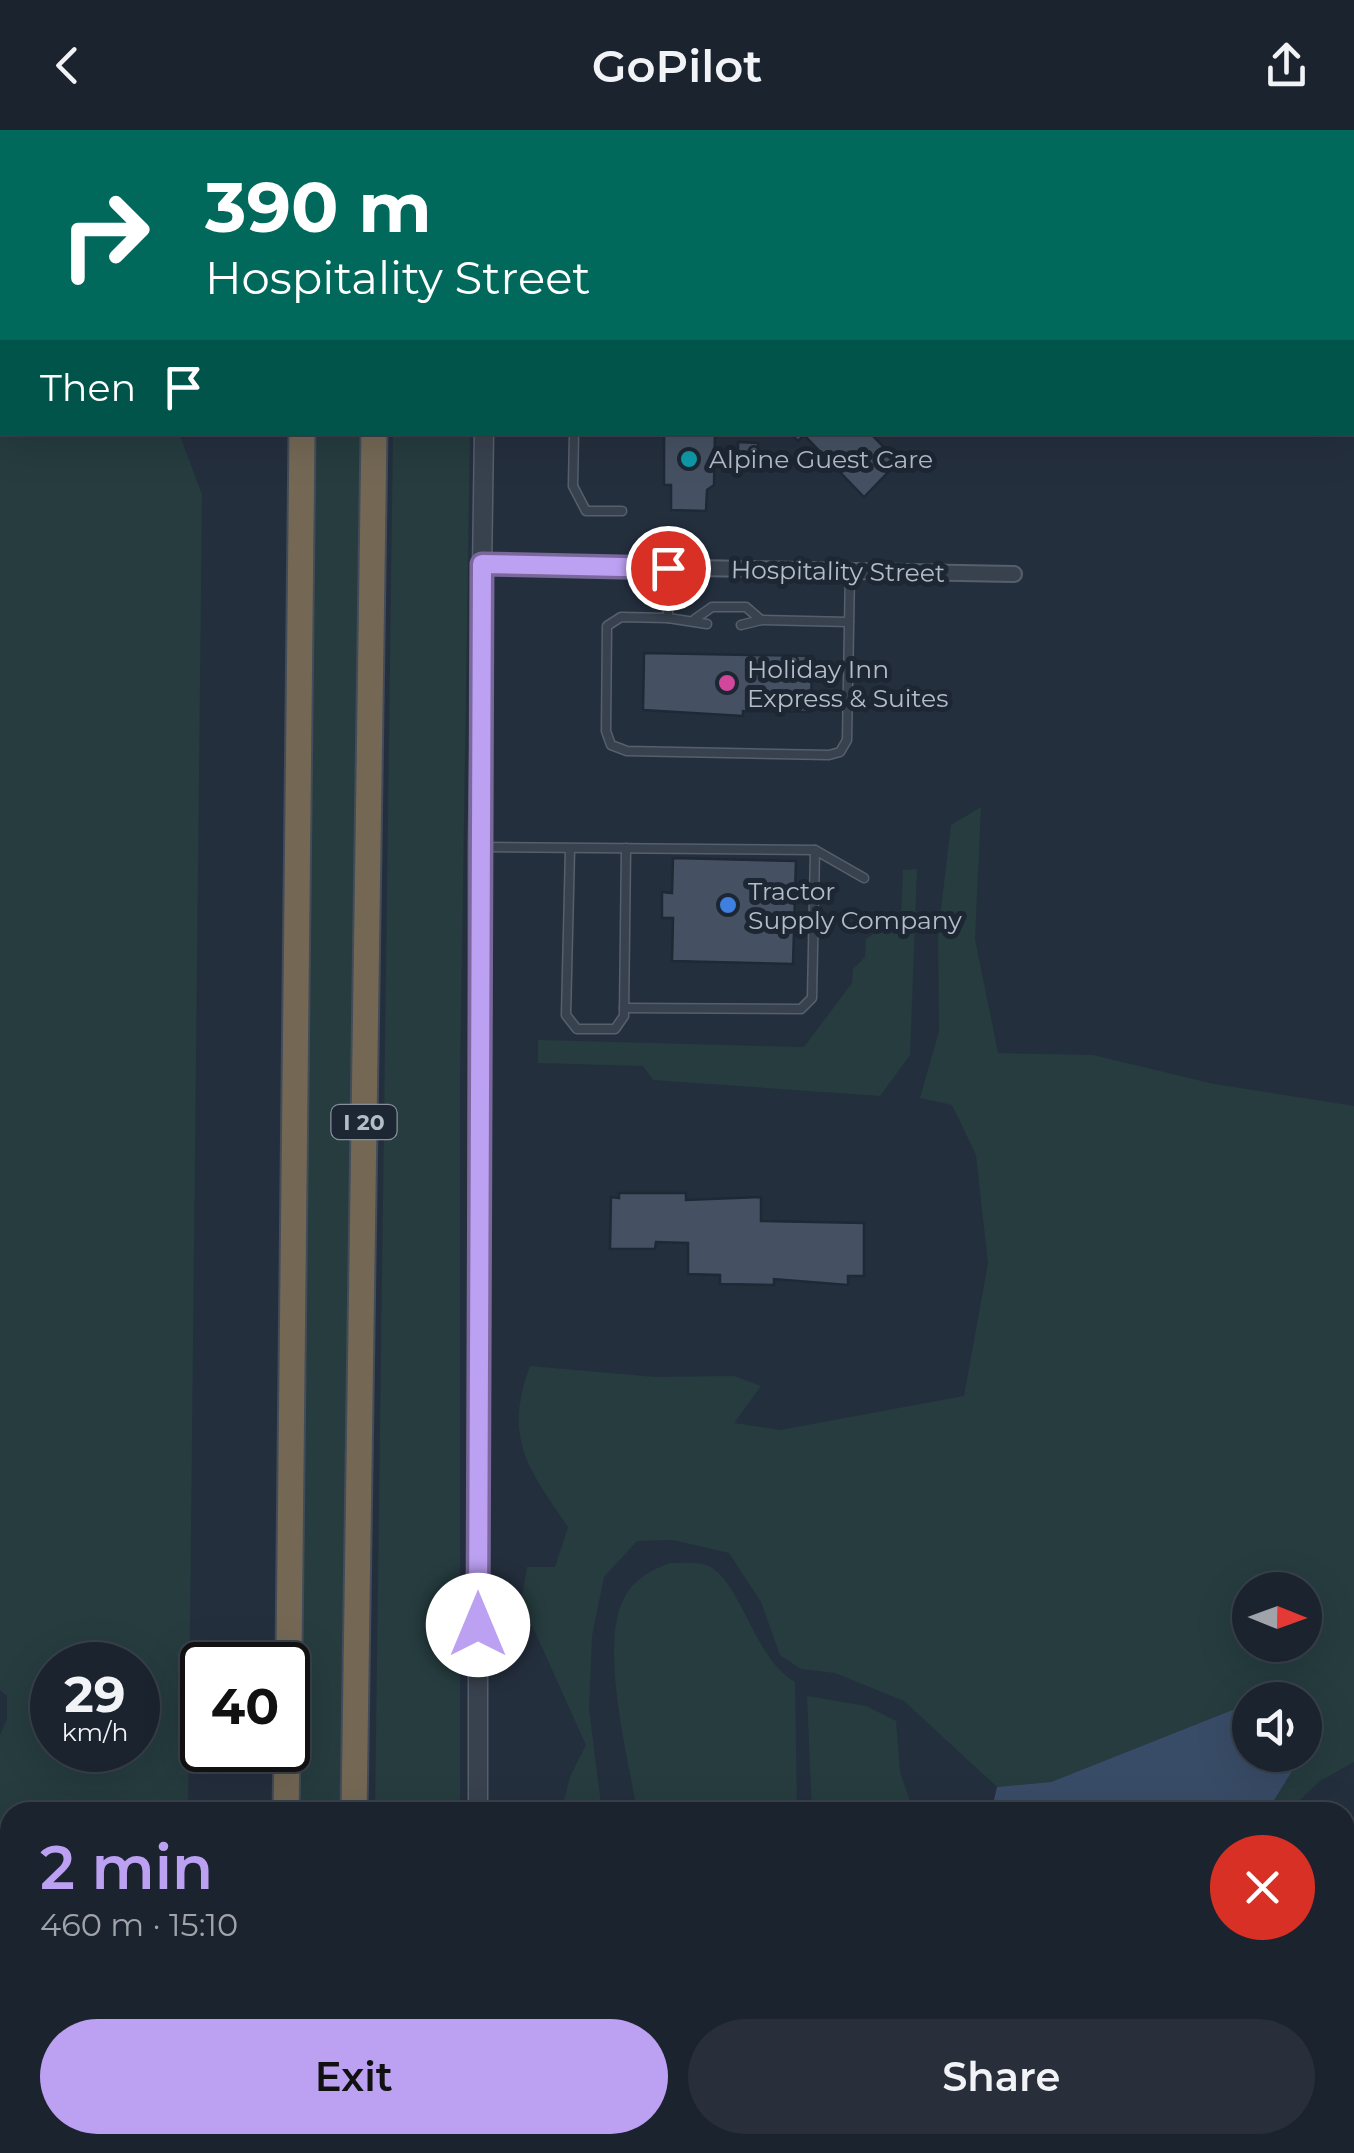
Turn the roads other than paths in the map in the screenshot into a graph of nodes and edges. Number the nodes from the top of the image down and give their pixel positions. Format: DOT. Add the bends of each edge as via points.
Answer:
graph roads {
  1 [pos="302,435"];
  2 [pos="374,435"];
  3 [pos="484,435"];
  4 [pos="574,435"];
  5 [pos="622,511"];
  6 [pos="482,564"];
  7 [pos="668,568"];
  8 [pos="850,572"];
  9 [pos="1014,574"];
  10 [pos="668,618"];
  11 [pos="695,619"];
  12 [pos="762,620"];
  13 [pos="849,622"];
  14 [pos="707,624"];
  15 [pos="741,625"];
  16 [pos="478,848"];
  17 [pos="626,848"];
  18 [pos="570,849"];
  19 [pos="816,850"];
  20 [pos="864,878"];
  21 [pos="624,1008"];
  22 [pos="289,1642"];
  23 [pos="287,1772"];
  24 [pos="286,1802"];
  25 [pos="354,1802"];
  26 [pos="478,1802"];
  1 -- 22 [label="highway, I 20"];
  2 -- 25 [label="highway, I 20"];
  3 -- 6 [label="street"];
  4 -- 5 [label="lane" via="574,486 586,511"];
  6 -- 7 [label="street, Hospitality Street"];
  6 -- 16 [label="street"];
  7 -- 8 [label="street, Hospitality Street"];
  7 -- 10 [label="lane"];
  8 -- 9 [label="street, Hospitality Street"];
  8 -- 13 [label="lane"];
  10 -- 11 [label="lane"];
  10 -- 13 [label="lane" via="621,617 607,626 611,745 840,752 846,740"];
  11 -- 12 [label="lane" via="712,606 746,606"];
  11 -- 14 [label="lane"];
  12 -- 13 [label="lane"];
  12 -- 15 [label="lane"];
  16 -- 18 [label="lane"];
  16 -- 26 [label="street"];
  17 -- 18 [label="lane"];
  17 -- 19 [label="lane"];
  17 -- 21 [label="lane"];
  18 -- 21 [label="lane" via="566,1016 578,1029 615,1030"];
  19 -- 20 [label="lane"];
  19 -- 21 [label="lane" via="812,998 801,1009"];
  23 -- 24 [label="highway, I 20"];
}
